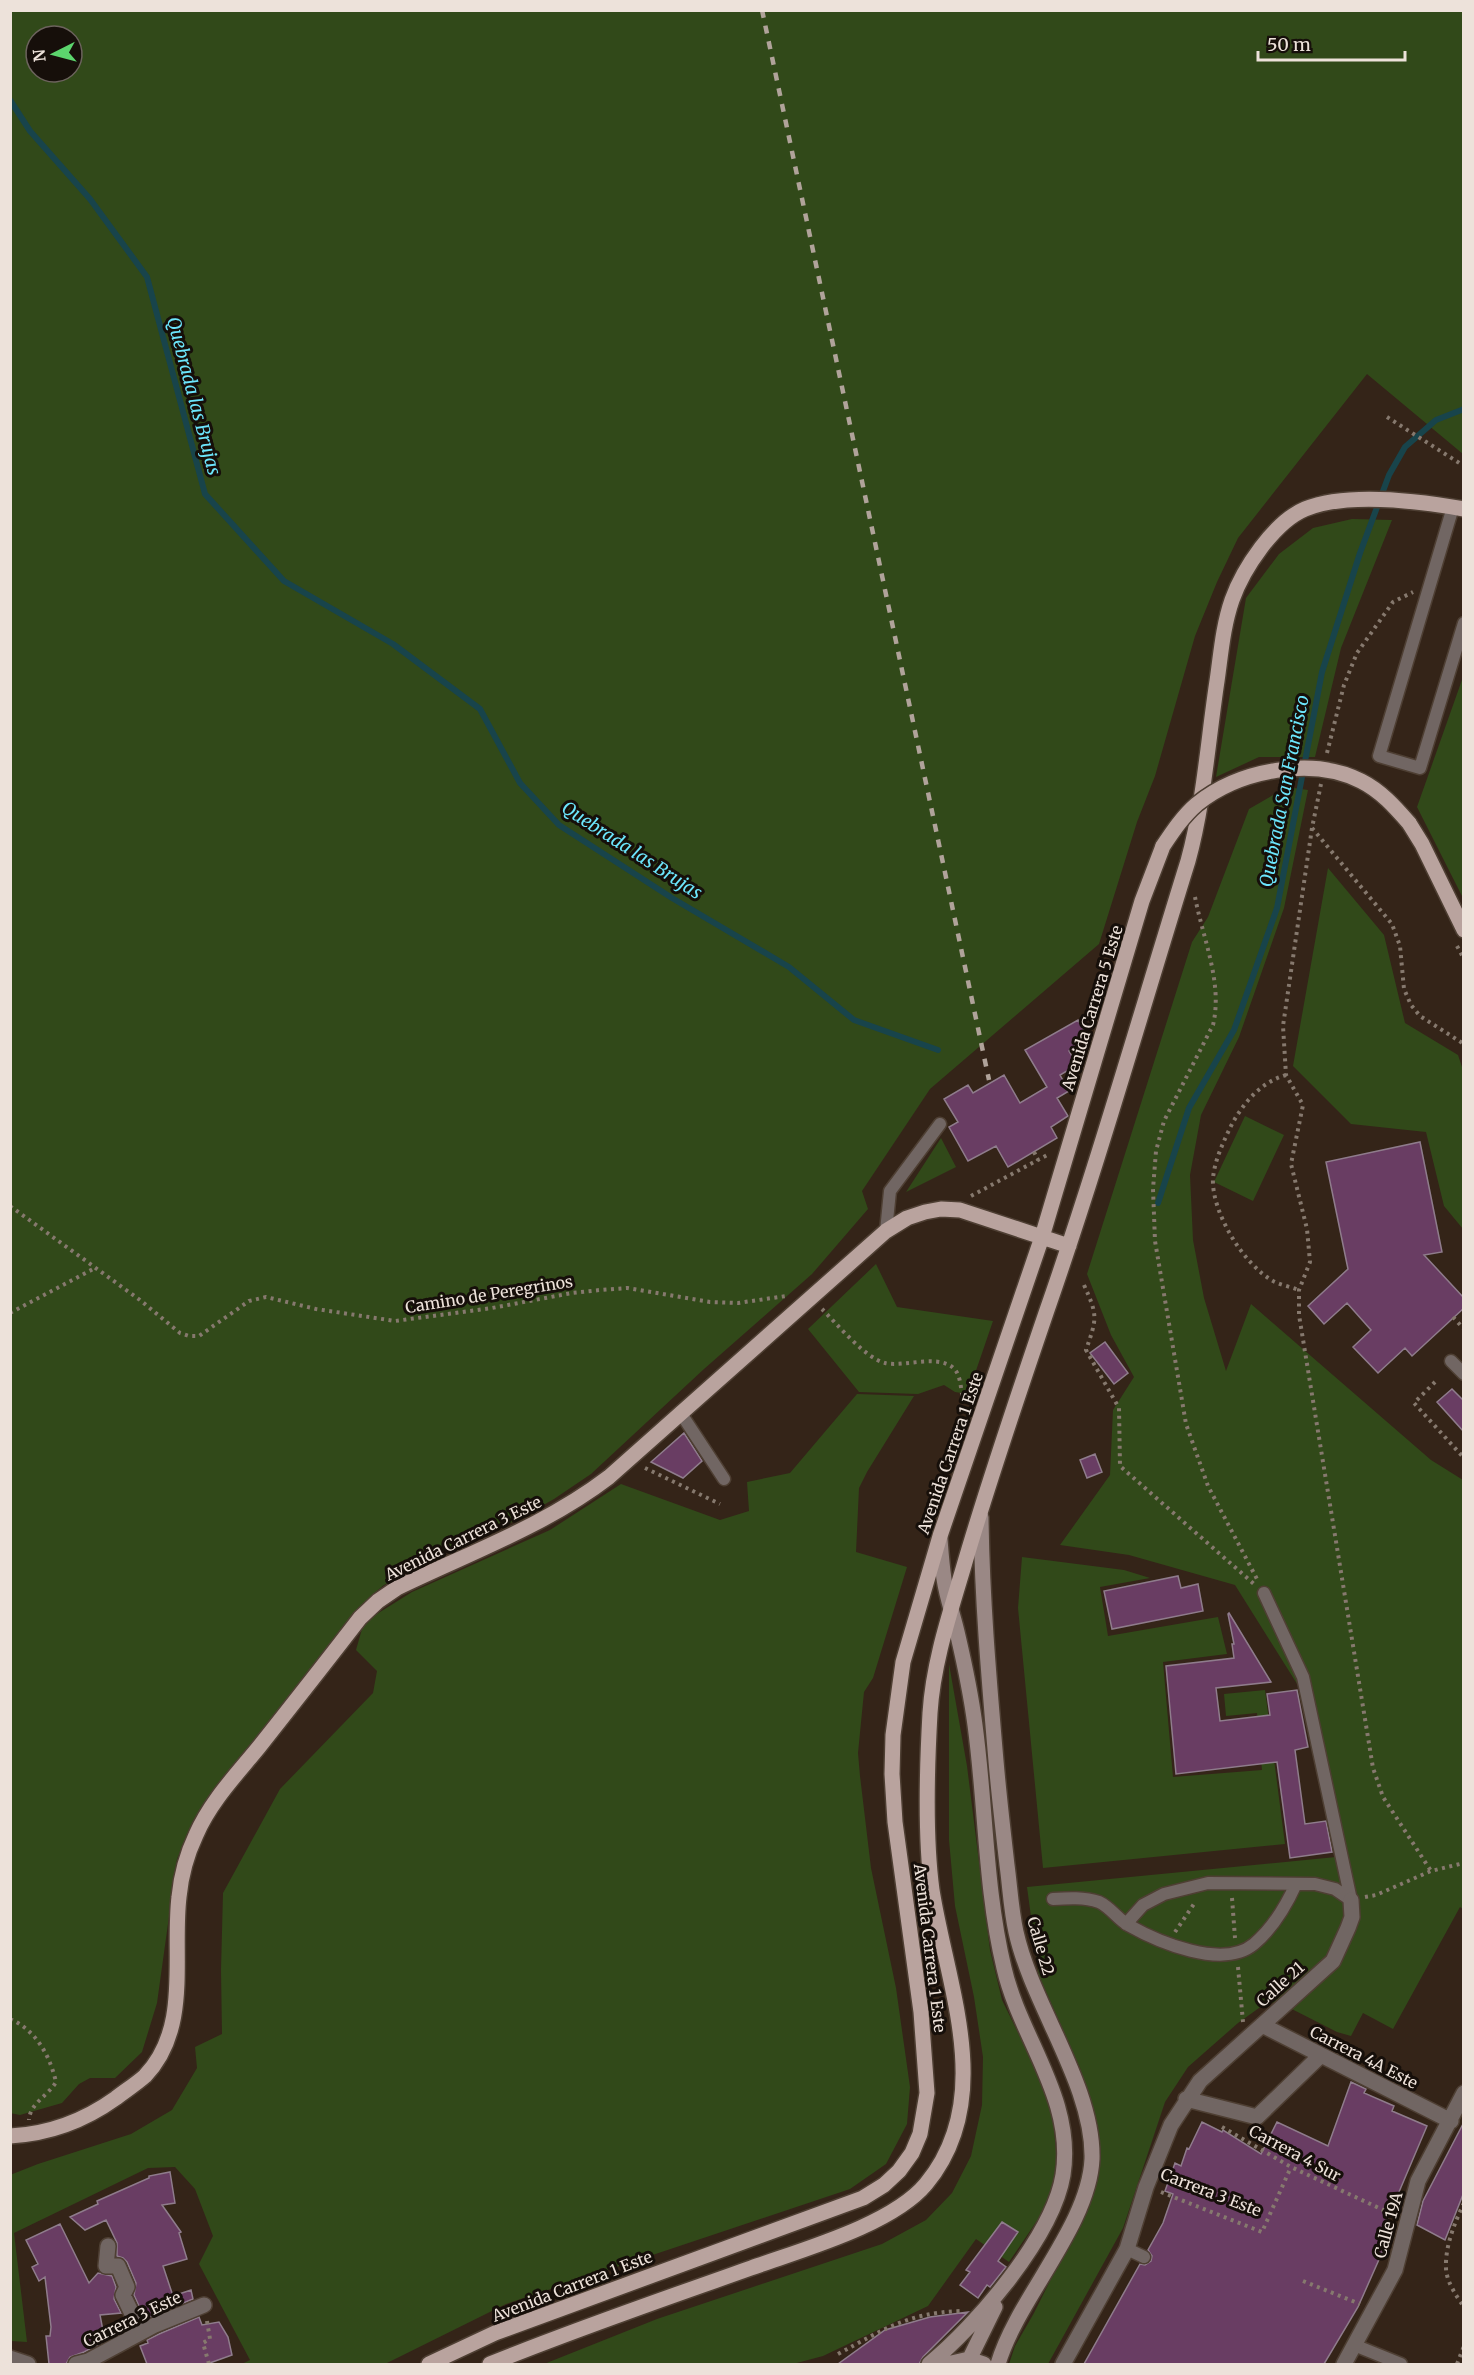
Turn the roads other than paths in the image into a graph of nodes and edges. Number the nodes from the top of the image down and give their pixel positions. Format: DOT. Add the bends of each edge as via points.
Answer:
graph roads {
  1 [pos="1458,508"];
  2 [pos="1464,623"];
  3 [pos="1464,930"];
  4 [pos="940,1124"];
  5 [pos="886,1231"];
  6 [pos="1042,1237"];
  7 [pos="1069,1246"];
  8 [pos="1451,1361"];
  9 [pos="1464,1374"];
  10 [pos="680,1412"];
  11 [pos="724,1479"];
  12 [pos="981,1507"];
  13 [pos="940,1536"];
  14 [pos="1264,1593"];
  15 [pos="951,1610"];
  16 [pos="1296,1884"];
  17 [pos="1053,1899"];
  18 [pos="1351,1900"];
  19 [pos="1126,1923"];
  20 [pos="1262,2025"];
  21 [pos="1321,2055"];
  22 [pos="1464,2093"];
  23 [pos="1186,2099"];
  24 [pos="1450,2121"];
  25 [pos="10,2136"];
  26 [pos="108,2246"];
  27 [pos="1127,2249"];
  28 [pos="1144,2257"];
  29 [pos="1016,2271"];
  30 [pos="204,2306"];
  31 [pos="131,2337"];
  32 [pos="1354,2345"];
  33 [pos="10,2358"];
  34 [pos="968,2362"];
  35 [pos="28,2364"];
  36 [pos="76,2364"];
  37 [pos="429,2364"];
  38 [pos="490,2364"];
  39 [pos="929,2364"];
  40 [pos="947,2364"];
  41 [pos="984,2364"];
  42 [pos="998,2364"];
  43 [pos="1063,2364"];
  44 [pos="1344,2364"];
  45 [pos="1401,2364"];
  1 -- 2 [label="lane" via="1429,588 1379,756 1420,768"];
  1 -- 7 [label="main road" via="1367,500 1317,505 1291,517 1274,532 1233,597 1224,630 1191,849"];
  3 -- 6 [label="main road, Avenida Carrera 5 Este, bridge" via="1409,823 1378,791 1363,782 1334,771 1293,768 1247,778 1199,802 1182,818 1163,846 1142,901"];
  4 -- 5 [label="lane" via="890,1191"];
  5 -- 6 [label="main road, Avenida Carrera 3 Este" via="907,1218 941,1209 979,1215"];
  5 -- 10 [label="main road, Avenida Carrera 3 Este"];
  6 -- 7 [label="main road, Avenida Carrera 3 Este"];
  6 -- 13 [label="main road, Avenida Carrera 1 Este"];
  7 -- 12 [label="main road, Avenida Carrera 1 Este"];
  8 -- 9 [label="lane"];
  10 -- 11 [label="lane"];
  10 -- 25 [label="main road, Avenida Carrera 3 Este" via="586,1494 554,1514 397,1588 360,1618 223,1792 195,1835 179,1896 176,2004 165,2043 154,2064 135,2084 92,2113 62,2127"];
  12 -- 15 [label="main road, Avenida Carrera 1 Este"];
  12 -- 42 [label="street, Calle 22" via="984,1622 1016,1931 1031,1980 1083,2105 1092,2160 1072,2222"];
  13 -- 15 [label="street"];
  13 -- 37 [label="main road, Avenida Carrera 1 Este" via="903,1662 893,1735 894,1822 926,2069 925,2110 912,2153 891,2178 863,2198 495,2334"];
  14 -- 18 [label="lane, Calle 21" via="1303,1677"];
  15 -- 29 [label="street" via="975,1726 993,1905 1004,1968 1049,2082 1064,2139 1059,2190"];
  15 -- 38 [label="main road, Avenida Carrera 1 Este" via="932,1690 930,1862 963,2049 958,2115 952,2143 938,2167 923,2188 882,2217"];
  16 -- 18 [label="lane" via="1335,1889"];
  16 -- 19 [label="lane" via="1208,1883 1164,1894 1143,1905"];
  16 -- 19 [label="lane" via="1284,1908 1253,1945 1237,1952 1193,1952"];
  17 -- 19 [label="lane" via="1077,1898 1100,1903"];
  18 -- 20 [label="street, Calle 21" via="1352,1917 1334,1961"];
  20 -- 21 [label="street, Carrera 4A Este"];
  20 -- 23 [label="street, Calle 21" via="1200,2081"];
  21 -- 23 [label="street" via="1257,2117"];
  21 -- 24 [label="street, Carrera 4A Este"];
  22 -- 24 [label="street, Calle 19A"];
  23 -- 27 [label="street, Calle 21" via="1146,2187"];
  24 -- 32 [label="street, Calle 19A" via="1418,2181 1395,2270"];
  26 -- 31 [label="street" via="106,2266 118,2266 127,2287 123,2295 136,2322"];
  27 -- 28 [label="lane"];
  27 -- 43 [label="street, Calle 21"];
  29 -- 34 [label="street"];
  29 -- 39 [label="street"];
  30 -- 31 [label="street, Carrera 3 Este"];
  31 -- 36 [label="street, Carrera 3 Este"];
  32 -- 44 [label="street, Calle 19A"];
  32 -- 45 [label="lane"];
  33 -- 35 [label="street"];
  34 -- 40 [label="street"];
  34 -- 41 [label="street"];
}
